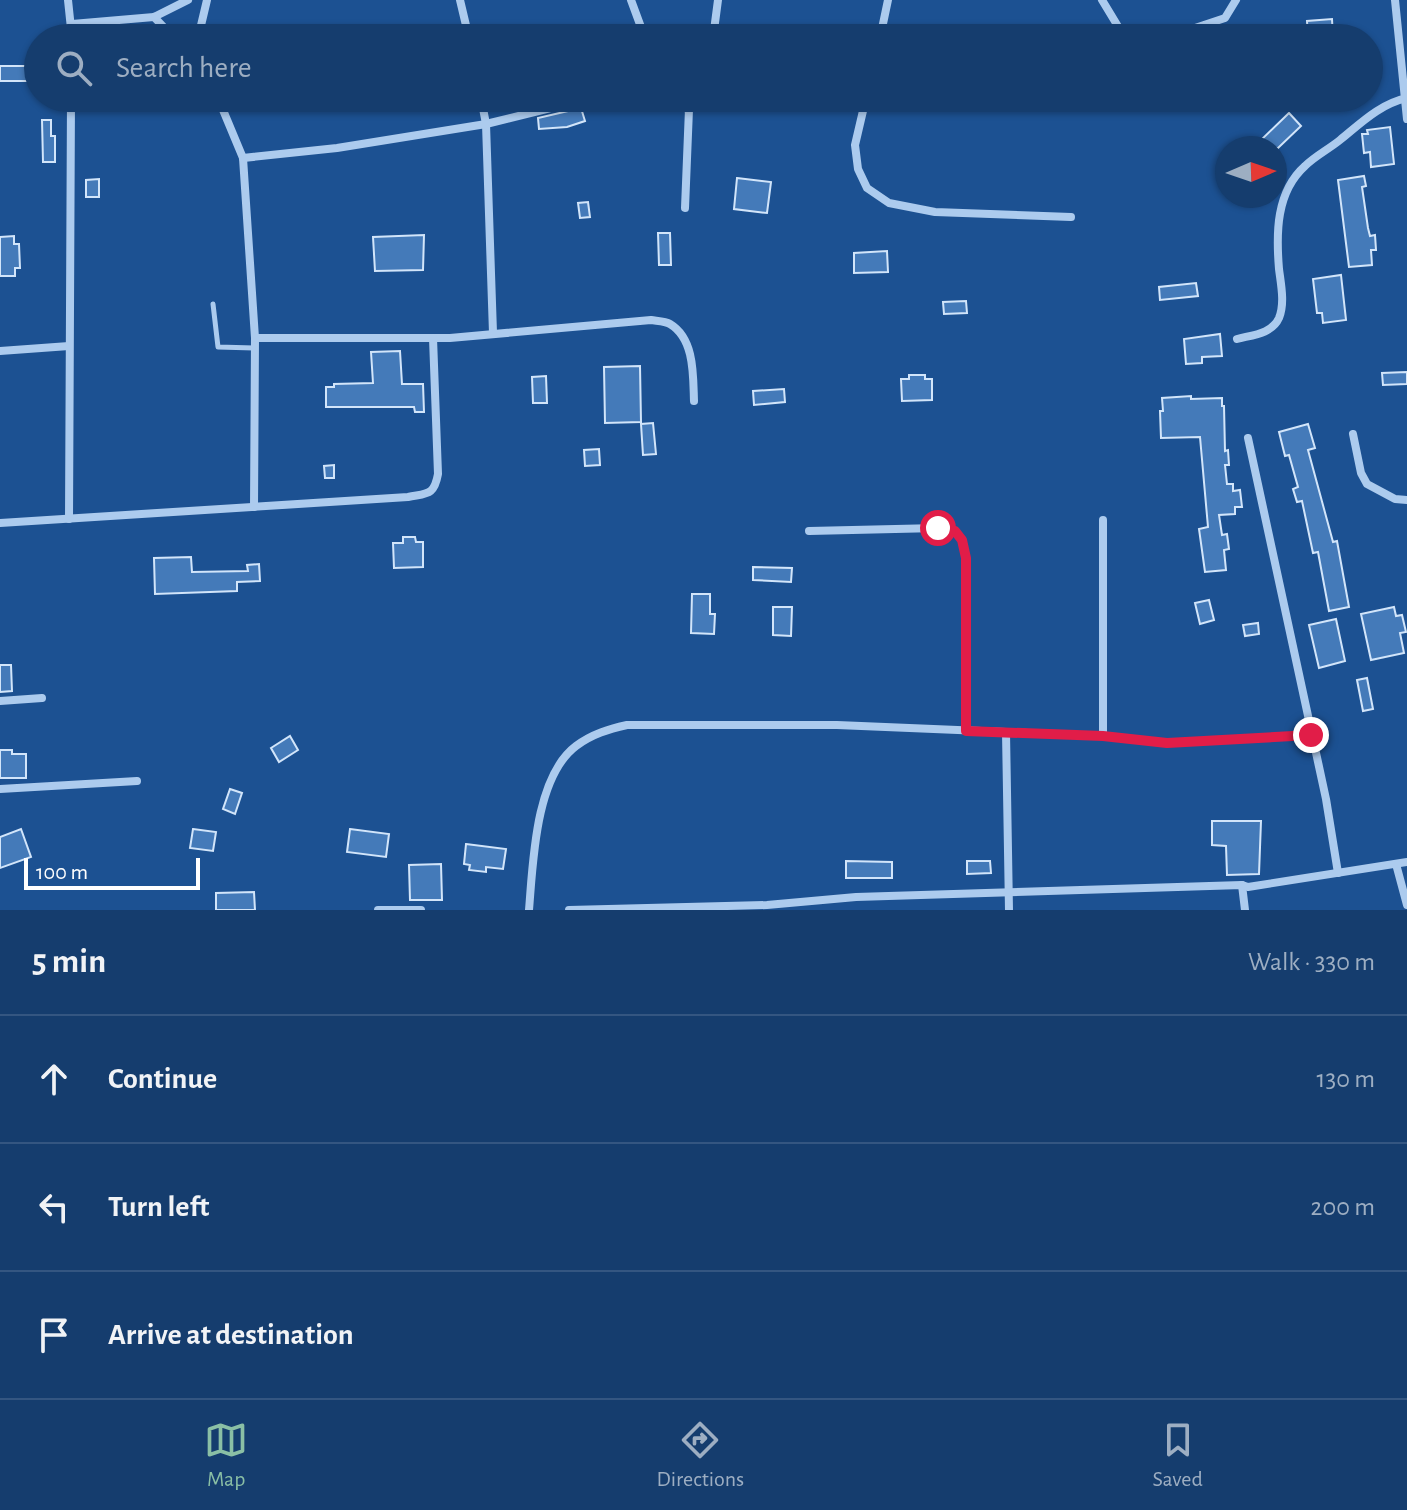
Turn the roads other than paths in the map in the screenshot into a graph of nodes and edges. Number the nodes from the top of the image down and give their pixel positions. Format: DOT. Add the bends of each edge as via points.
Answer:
graph roads {
  1 [pos="68,0"];
  2 [pos="188,0"];
  3 [pos="207,0"];
  4 [pos="460,0"];
  5 [pos="631,0"];
  6 [pos="718,0"];
  7 [pos="888,0"];
  8 [pos="1102,0"];
  9 [pos="1236,0"];
  10 [pos="1395,0"];
  11 [pos="154,17"];
  12 [pos="72,24"];
  13 [pos="161,24"];
  14 [pos="201,24"];
  15 [pos="466,24"];
  16 [pos="640,24"];
  17 [pos="715,24"];
  18 [pos="883,24"];
  19 [pos="1117,24"];
  20 [pos="1207,24"];
  21 [pos="1406,98"];
  22 [pos="1383,106"];
  23 [pos="71,112"];
  24 [pos="224,112"];
  25 [pos="484,112"];
  26 [pos="534,112"];
  27 [pos="689,112"];
  28 [pos="863,112"];
  29 [pos="1375,112"];
  30 [pos="1407,119"];
  31 [pos="486,124"];
  32 [pos="243,158"];
  33 [pos="685,208"];
  34 [pos="1071,217"];
  35 [pos="213,304"];
  36 [pos="493,333"];
  37 [pos="255,338"];
  38 [pos="433,338"];
  39 [pos="1237,339"];
  40 [pos="69,346"];
  41 [pos="255,348"];
  42 [pos="0,351"];
  43 [pos="694,401"];
  44 [pos="1353,434"];
  45 [pos="1248,438"];
  46 [pos="1407,500"];
  47 [pos="254,507"];
  48 [pos="69,519"];
  49 [pos="1103,520"];
  50 [pos="0,523"];
  51 [pos="809,531"];
  52 [pos="42,698"];
  53 [pos="0,701"];
  54 [pos="966,731"];
  55 [pos="1006,732"];
  56 [pos="1311,735"];
  57 [pos="1103,736"];
  58 [pos="137,781"];
  59 [pos="0,789"];
  60 [pos="1407,862"];
  61 [pos="1396,864"];
  62 [pos="1338,873"];
  63 [pos="1242,885"];
  64 [pos="1009,894"];
  65 [pos="1407,905"];
  66 [pos="724,907"];
  67 [pos="378,910"];
  68 [pos="421,910"];
  69 [pos="529,910"];
  70 [pos="569,910"];
  71 [pos="1009,910"];
  72 [pos="1245,910"];
  1 -- 12 [label="street"];
  2 -- 11 [label="street"];
  3 -- 14 [label="street"];
  4 -- 15 [label="street"];
  5 -- 16 [label="street"];
  6 -- 17 [label="street"];
  7 -- 18 [label="street"];
  8 -- 19 [label="street"];
  9 -- 20 [label="street" via="1225,18"];
  10 -- 21 [label="street"];
  11 -- 12 [label="street"];
  11 -- 13 [label="street"];
  21 -- 22 [label="street"];
  21 -- 30 [label="street"];
  23 -- 40 [label="street"];
  24 -- 32 [label="street"];
  25 -- 31 [label="street"];
  26 -- 31 [label="street"];
  27 -- 33 [label="street"];
  28 -- 34 [label="street" via="855,145 858,169 867,188 889,203 935,212"];
  29 -- 39 [label="street" via="1293,179 1279,217 1283,305 1278,321 1270,330"];
  31 -- 32 [label="street"];
  31 -- 36 [label="street"];
  32 -- 37 [label="street"];
  35 -- 41 [label="lane" via="218,347"];
  36 -- 38 [label="street"];
  36 -- 43 [label="street" via="651,320 669,323 692,358"];
  37 -- 38 [label="street"];
  37 -- 41 [label="street"];
  38 -- 47 [label="street" via="438,474 431,492"];
  40 -- 42 [label="street"];
  40 -- 48 [label="street"];
  41 -- 47 [label="street"];
  44 -- 46 [label="street" via="1367,484"];
  45 -- 56 [label="street"];
  47 -- 48 [label="street"];
  48 -- 50 [label="street"];
  49 -- 57 [label="street"];
  51 -- 54 [label="street" via="955,531 966,558"];
  52 -- 53 [label="street"];
  54 -- 55 [label="street"];
  54 -- 69 [label="street" via="627,725 598,732 574,747 555,771 534,853"];
  55 -- 57 [label="street"];
  55 -- 64 [label="street"];
  56 -- 57 [label="street" via="1167,743"];
  56 -- 62 [label="street"];
  58 -- 59 [label="street"];
  60 -- 61 [label="street"];
  61 -- 62 [label="street"];
  61 -- 65 [label="street"];
  62 -- 63 [label="street"];
  63 -- 64 [label="street"];
  63 -- 72 [label="street"];
  64 -- 66 [label="street"];
  64 -- 71 [label="street"];
  66 -- 70 [label="street"];
  67 -- 68 [label="street"];
}
